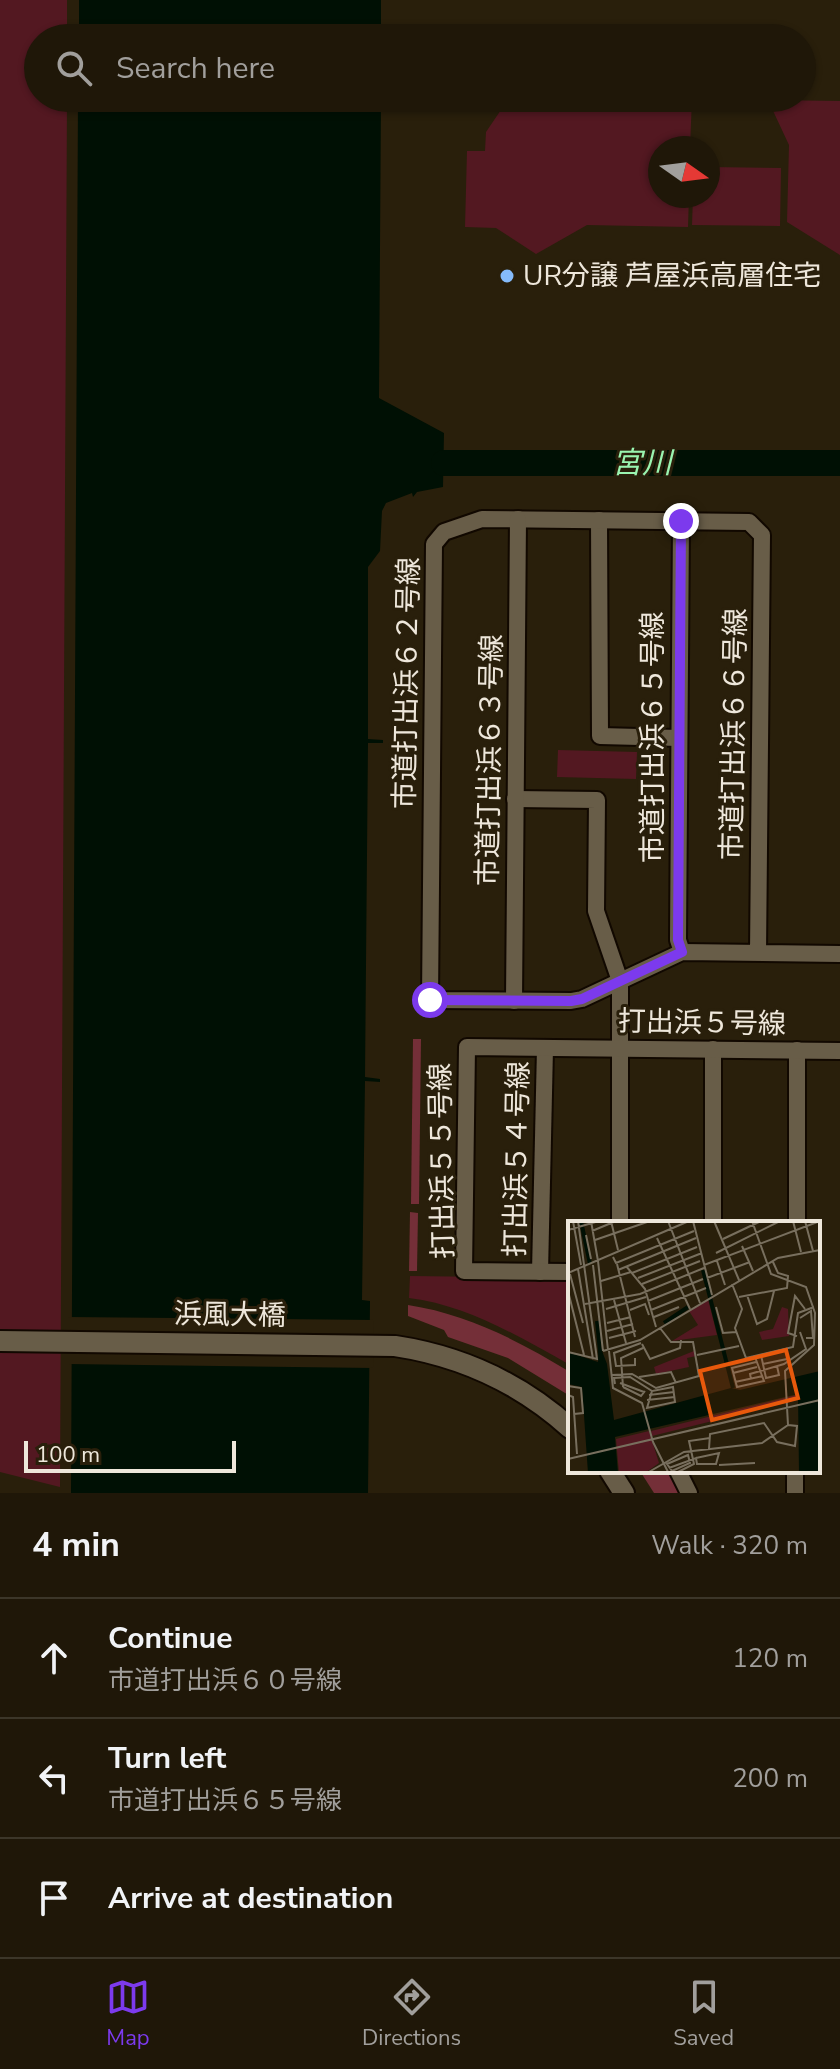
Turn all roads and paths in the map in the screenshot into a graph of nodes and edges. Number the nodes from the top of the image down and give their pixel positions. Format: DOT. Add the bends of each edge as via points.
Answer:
graph roads {
  1 [pos="518,519"];
  2 [pos="599,520"];
  3 [pos="681,521"];
  4 [pos="749,522"];
  5 [pos="679,738"];
  6 [pos="515,799"];
  7 [pos="682,952"];
  8 [pos="758,953"];
  9 [pos="840,954"];
  10 [pos="620,981"];
  11 [pos="514,1001"];
  12 [pos="467,1047"];
  13 [pos="545,1048"];
  14 [pos="621,1048"];
  15 [pos="713,1049"];
  16 [pos="797,1050"];
  17 [pos="840,1051"];
  18 [pos="620,1221"];
  19 [pos="713,1221"];
  20 [pos="797,1221"];
  21 [pos="540,1272"];
  22 [pos="568,1272"];
  23 [pos="10,1341"];
  24 [pos="568,1426"];
  25 [pos="611,1473"];
  26 [pos="624,1493"];
  1 -- 2 [label="street, 市道打出浜６２号線"];
  1 -- 6 [label="street, 市道打出浜６３号線"];
  1 -- 11 [label="street, 市道打出浜６２号線" via="482,519 444,532 434,544 430,1000"];
  2 -- 3 [label="street, 市道打出浜６２号線"];
  2 -- 5 [label="street" via="600,736"];
  3 -- 4 [label="street, 市道打出浜６２号線"];
  3 -- 5 [label="street, 市道打出浜６５号線"];
  4 -- 8 [label="street, 市道打出浜６６号線" via="762,535"];
  5 -- 7 [label="street, 市道打出浜６５号線"];
  6 -- 10 [label="street" via="597,800 596,911"];
  6 -- 11 [label="street, 市道打出浜６３号線"];
  7 -- 8 [label="street"];
  7 -- 10 [label="street"];
  8 -- 9 [label="street"];
  10 -- 11 [label="street" via="582,999"];
  10 -- 14 [label="street"];
  12 -- 13 [label="street, 打出浜５号線"];
  12 -- 21 [label="street, 打出浜５５号線" via="464,1271"];
  13 -- 14 [label="street, 打出浜５号線"];
  13 -- 21 [label="street, 打出浜５４号線"];
  14 -- 15 [label="street, 打出浜５号線"];
  14 -- 18 [label="street"];
  15 -- 16 [label="street, 打出浜５号線"];
  15 -- 19 [label="street"];
  16 -- 17 [label="street, 打出浜５号線"];
  16 -- 20 [label="street"];
  21 -- 22 [label="street, 打出浜５５号線"];
  23 -- 24 [label="street, 浜風大橋" via="385,1345 475,1367 542,1404"];
  25 -- 26 [label="street"];
}
